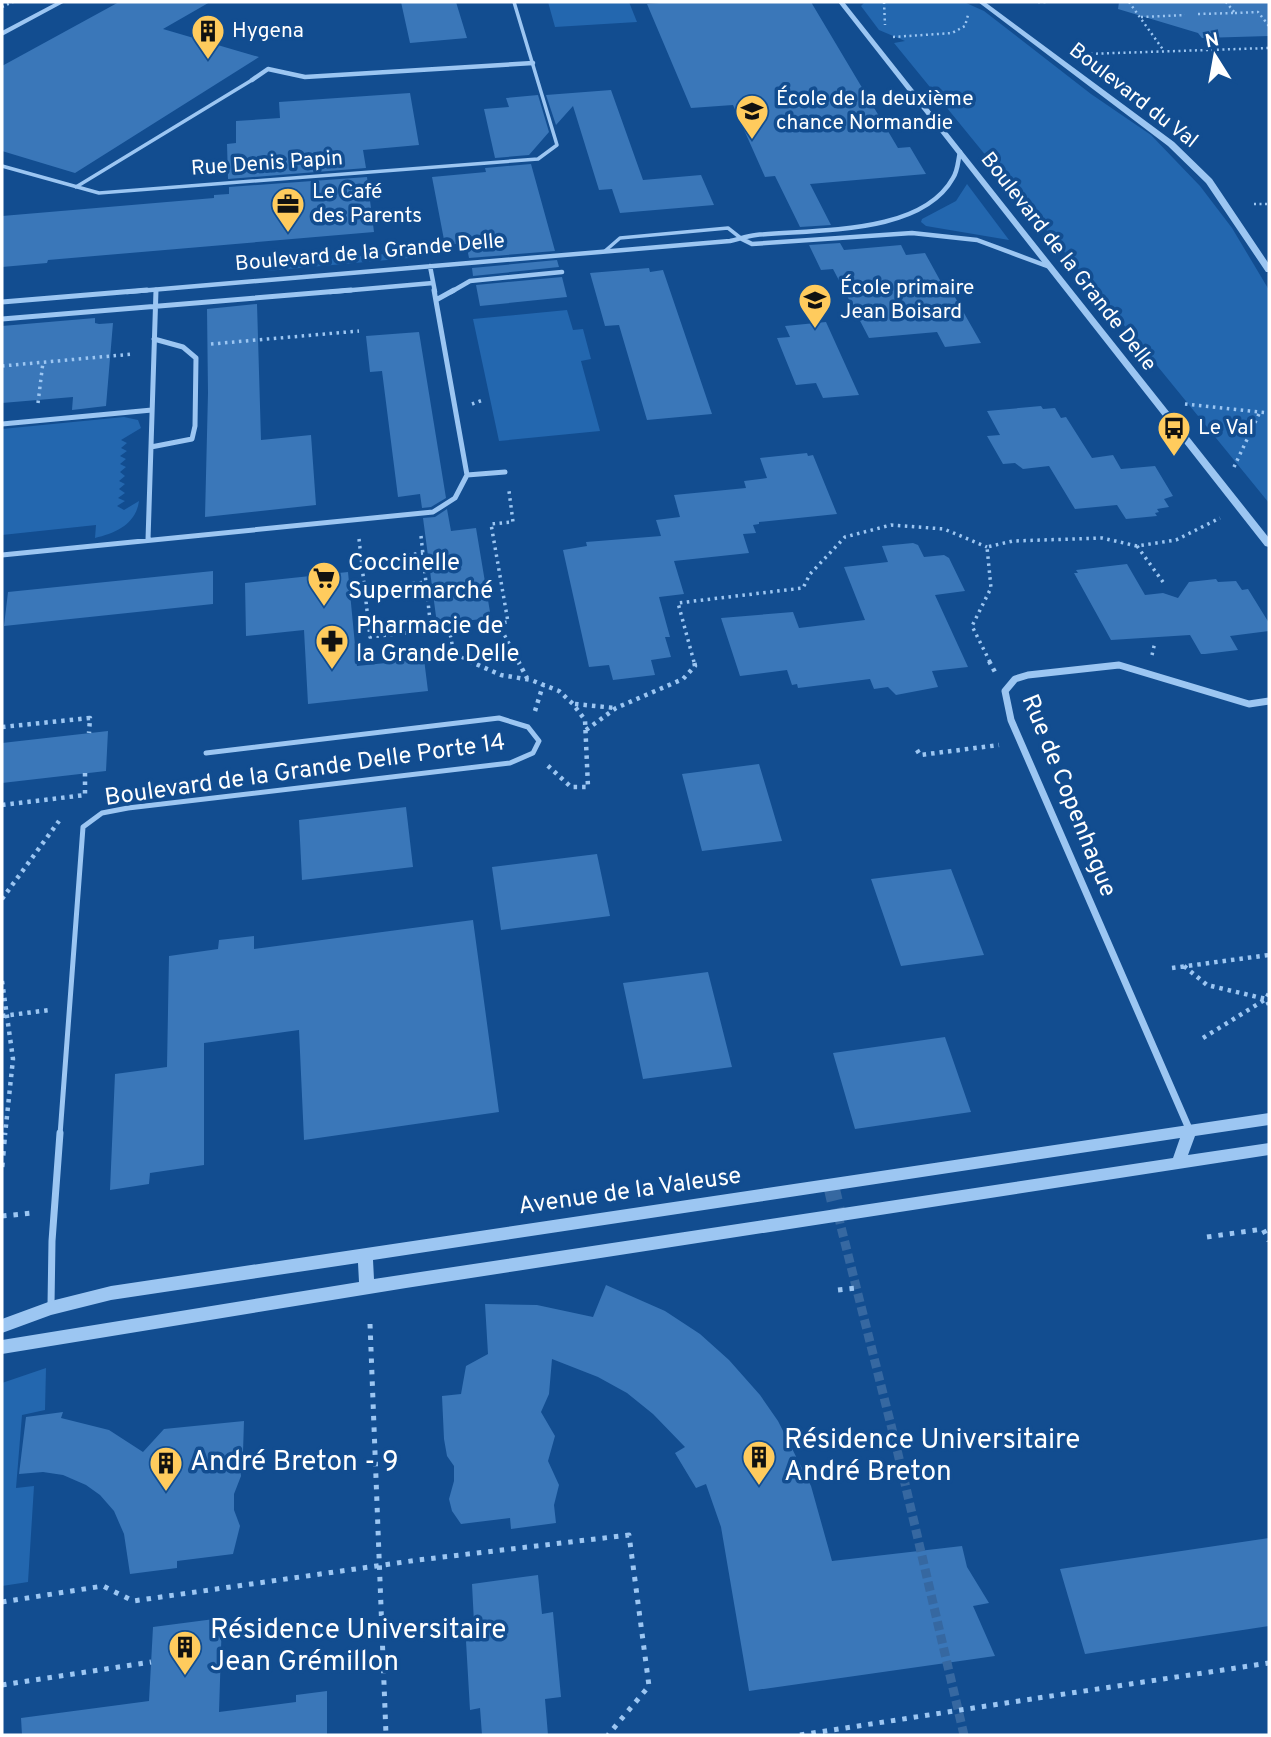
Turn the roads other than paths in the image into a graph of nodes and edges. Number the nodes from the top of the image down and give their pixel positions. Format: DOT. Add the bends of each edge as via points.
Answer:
graph roads {
  1 [pos="62,2"];
  2 [pos="514,2"];
  3 [pos="980,3"];
  4 [pos="847,5"];
  5 [pos="2,34"];
  6 [pos="533,63"];
  7 [pos="252,80"];
  8 [pos="960,152"];
  9 [pos="2,166"];
  10 [pos="76,187"];
  11 [pos="741,239"];
  12 [pos="605,251"];
  13 [pos="430,266"];
  14 [pos="1047,266"];
  15 [pos="1269,270"];
  16 [pos="562,272"];
  17 [pos="433,283"];
  18 [pos="156,289"];
  19 [pos="436,300"];
  20 [pos="2,302"];
  21 [pos="155,306"];
  22 [pos="2,319"];
  23 [pos="154,339"];
  24 [pos="152,410"];
  25 [pos="2,424"];
  26 [pos="151,447"];
  27 [pos="505,472"];
  28 [pos="467,475"];
  29 [pos="148,540"];
  30 [pos="1269,544"];
  31 [pos="2,555"];
  32 [pos="1269,701"];
  33 [pos="206,753"];
  34 [pos="1269,1119"];
  35 [pos="1190,1131"];
  36 [pos="1269,1149"];
  37 [pos="1178,1163"];
  38 [pos="365,1254"];
  39 [pos="367,1288"];
  40 [pos="51,1308"];
  41 [pos="2,1326"];
  42 [pos="2,1347"];
  1 -- 5 [label="street"];
  2 -- 6 [label="lane"];
  3 -- 15 [label="street, Boulevard du Val" via="1192,163"];
  4 -- 8 [label="street, Boulevard de la Grande Delle"];
  6 -- 7 [label="street" via="305,77 268,69"];
  6 -- 10 [label="lane, Rue Denis Papin" via="557,145 538,159 99,193"];
  7 -- 10 [label="lane"];
  8 -- 11 [label="street" via="953,178 915,211 842,228"];
  8 -- 14 [label="street, Boulevard de la Grande Delle"];
  9 -- 10 [label="lane, Rue Denis Papin"];
  11 -- 12 [label="street, Boulevard de la Grande Delle"];
  11 -- 12 [label="lane" via="728,228 620,238"];
  11 -- 14 [label="street" via="752,244 923,234 976,240"];
  12 -- 13 [label="street, Boulevard de la Grande Delle"];
  13 -- 17 [label="street"];
  13 -- 18 [label="street, Boulevard de la Grande Delle"];
  14 -- 30 [label="street, Boulevard de la Grande Delle"];
  16 -- 19 [label="street" via="470,281"];
  17 -- 19 [label="street"];
  17 -- 21 [label="street"];
  18 -- 20 [label="street, Boulevard de la Grande Delle"];
  18 -- 21 [label="street"];
  19 -- 28 [label="street"];
  21 -- 22 [label="street"];
  21 -- 23 [label="street"];
  23 -- 24 [label="street"];
  23 -- 26 [label="street" via="192,352 196,358 195,426 192,439"];
  24 -- 25 [label="street"];
  24 -- 26 [label="street"];
  26 -- 29 [label="street"];
  27 -- 28 [label="street"];
  28 -- 29 [label="street" via="460,494 433,512"];
  29 -- 31 [label="street"];
  32 -- 35 [label="street, Rue de Copenhague" via="1249,704 1119,665 1028,675 1015,679 1004,698"];
  33 -- 40 [label="lane, Boulevard de la Grande Delle Porte 14" via="499,718 533,729 539,741 533,753 510,763 128,808 102,813 83,827"];
  34 -- 35 [label="street, Avenue de la Valeuse"];
  35 -- 37 [label="street"];
  35 -- 38 [label="street, Avenue de la Valeuse"];
  36 -- 37 [label="street"];
  37 -- 39 [label="street"];
  38 -- 39 [label="street"];
  38 -- 40 [label="street, Avenue de la Valeuse" via="111,1293"];
  39 -- 42 [label="street"];
  40 -- 41 [label="street, Avenue de la Valeuse"];
}
